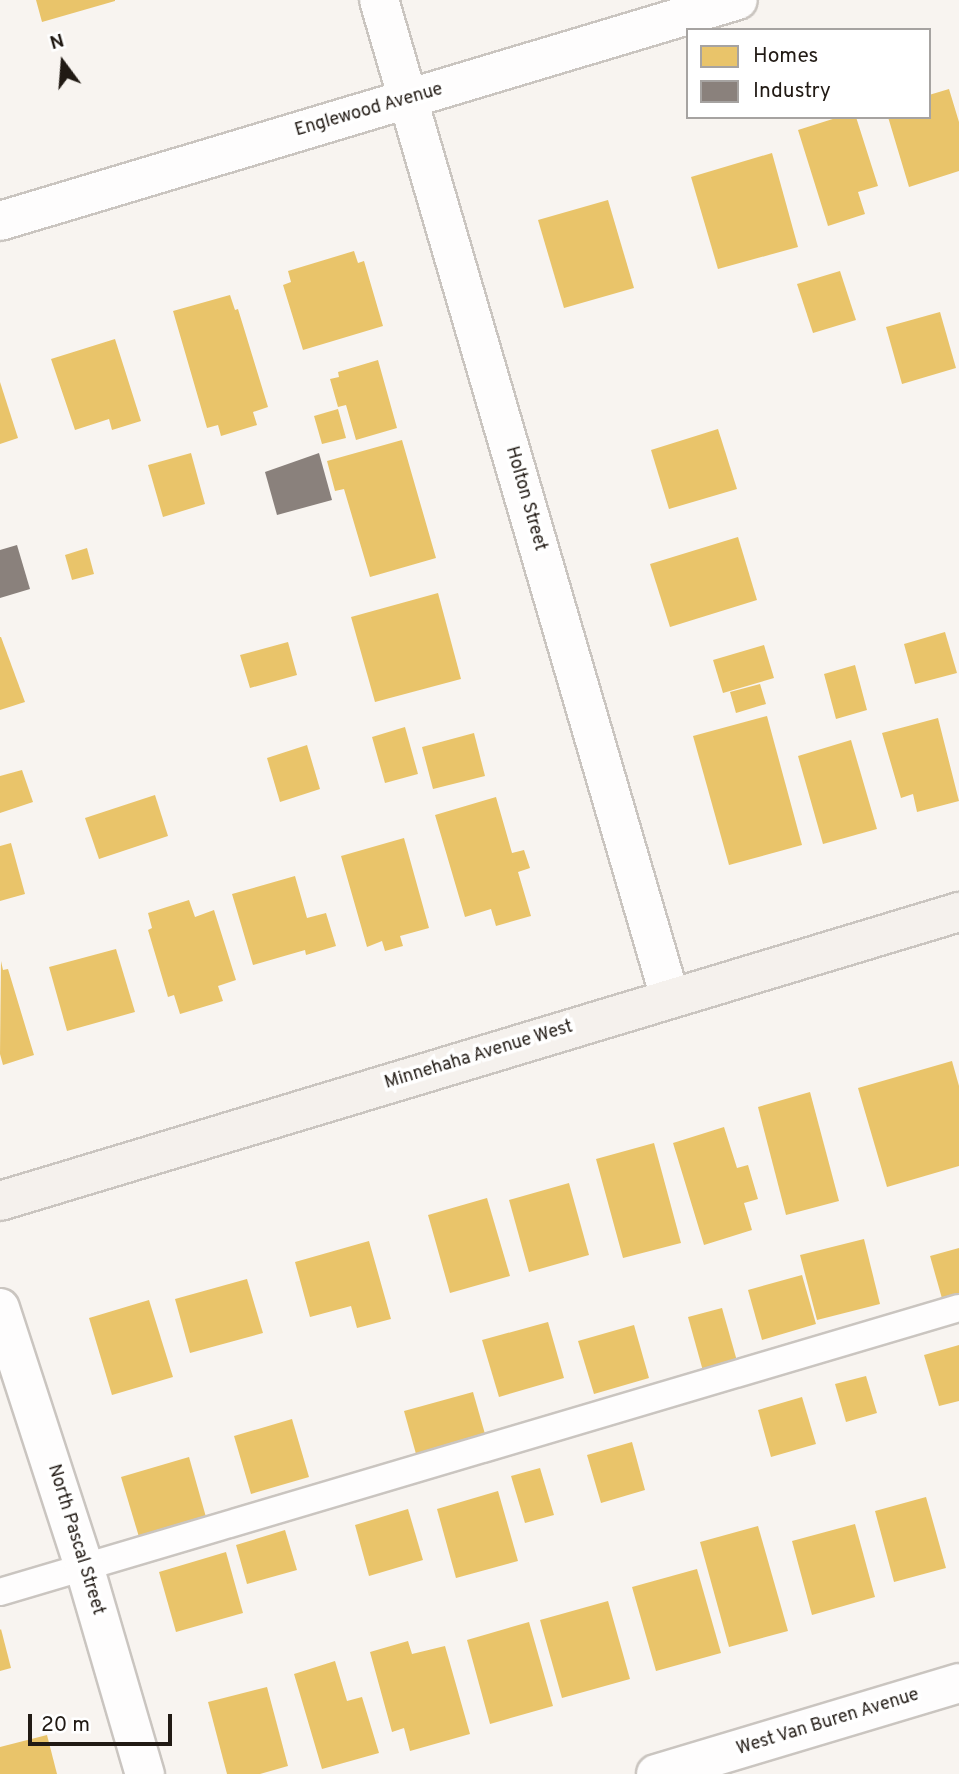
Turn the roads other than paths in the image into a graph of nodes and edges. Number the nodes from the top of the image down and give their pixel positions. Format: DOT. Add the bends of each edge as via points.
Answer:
graph roads {
  1 [pos="379,0"];
  2 [pos="738,0"];
  3 [pos="409,100"];
  4 [pos="0,221"];
  5 [pos="959,912"];
  6 [pos="670,998"];
  7 [pos="0,1202"];
  8 [pos="0,1308"];
  9 [pos="959,1308"];
  10 [pos="84,1566"];
  11 [pos="0,1592"];
  12 [pos="959,1683"];
  13 [pos="145,1774"];
  14 [pos="656,1774"];
  1 -- 3 [label="street, Holton Street"];
  2 -- 3 [label="street, Englewood Avenue"];
  3 -- 4 [label="street, Englewood Avenue"];
  3 -- 6 [label="street, Holton Street"];
  5 -- 6 [label="street, Minnehaha Avenue West"];
  6 -- 7 [label="street, Minnehaha Avenue West"];
  8 -- 10 [label="street, North Pascal Street"];
  9 -- 10 [label="lane"];
  10 -- 11 [label="lane"];
  10 -- 13 [label="street, North Pascal Street"];
  12 -- 14 [label="street, West Van Buren Avenue"];
}
